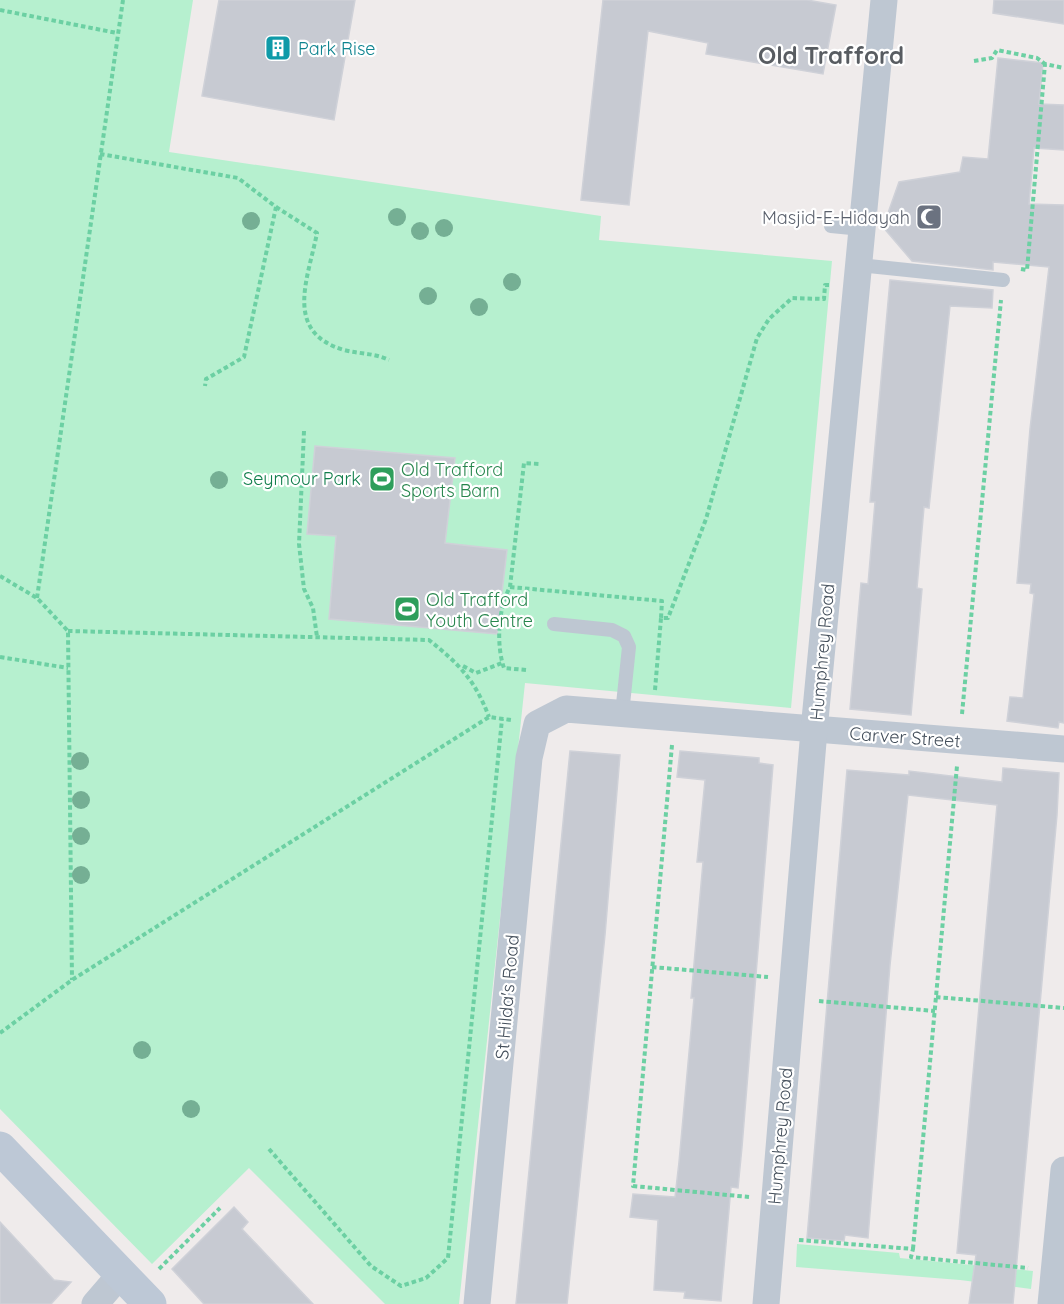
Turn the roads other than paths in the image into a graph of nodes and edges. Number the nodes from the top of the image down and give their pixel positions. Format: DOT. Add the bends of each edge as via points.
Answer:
graph roads {
  1 [pos="884,0"];
  2 [pos="831,226"];
  3 [pos="862,229"];
  4 [pos="858,277"];
  5 [pos="1003,280"];
  6 [pos="554,624"];
  7 [pos="622,714"];
  8 [pos="537,724"];
  9 [pos="814,730"];
  10 [pos="1064,749"];
  11 [pos="0,1148"];
  12 [pos="1064,1170"];
  13 [pos="136,1290"];
  14 [pos="95,1304"];
  15 [pos="477,1304"];
  16 [pos="766,1304"];
  17 [pos="1051,1304"];
  1 -- 3 [label="street, Humphrey Road"];
  2 -- 3 [label="lane"];
  3 -- 4 [label="street, Humphrey Road"];
  4 -- 5 [label="lane"];
  4 -- 9 [label="street, Humphrey Road"];
  6 -- 7 [label="lane" via="612,630 624,636 629,647"];
  7 -- 8 [label="street, Carver Street" via="566,709"];
  7 -- 9 [label="street, Carver Street"];
  8 -- 15 [label="street, St Hilda's Road" via="529,758"];
  9 -- 10 [label="street, Carver Street"];
  9 -- 16 [label="street, Humphrey Road"];
  11 -- 13 [label="main road"];
  12 -- 17 [label="street"];
  13 -- 14 [label="street"];
}
